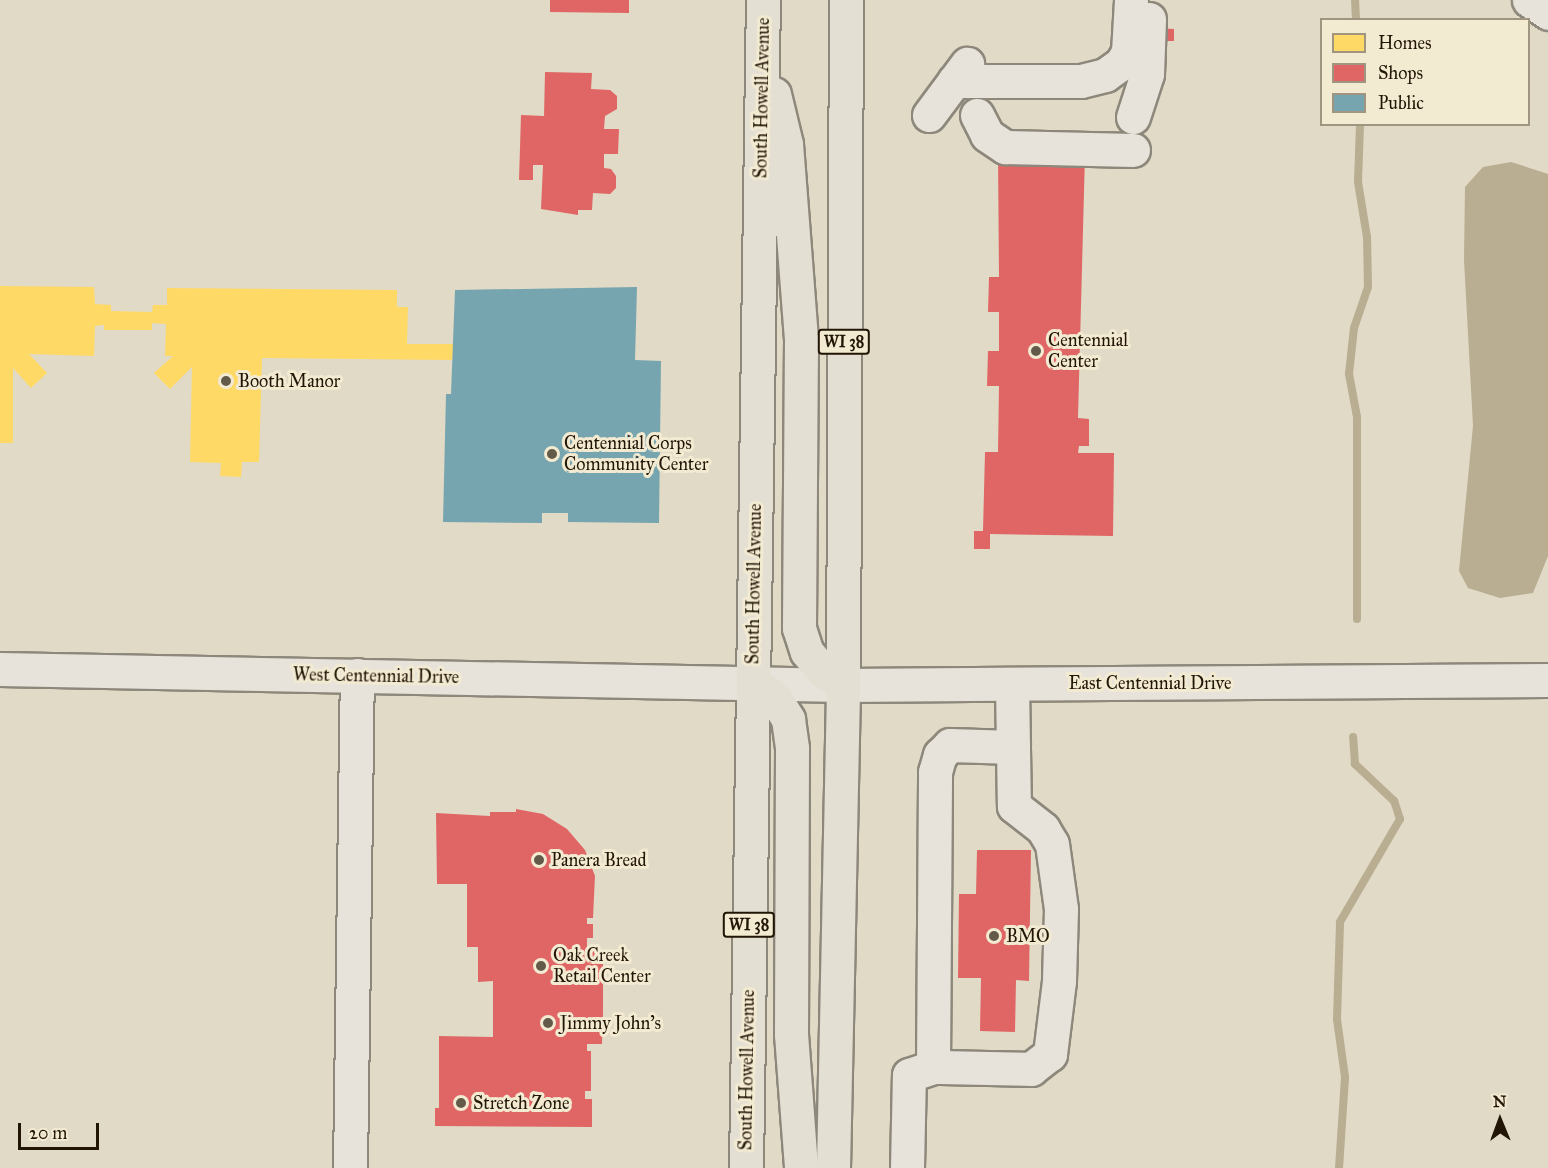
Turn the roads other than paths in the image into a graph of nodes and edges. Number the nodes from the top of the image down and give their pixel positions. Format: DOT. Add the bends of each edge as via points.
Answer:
graph roads {
  1 [pos="764,0"];
  2 [pos="846,0"];
  3 [pos="1131,0"];
  4 [pos="1150,0"];
  5 [pos="1529,0"];
  6 [pos="1548,13"];
  7 [pos="763,48"];
  8 [pos="929,115"];
  9 [pos="977,115"];
  10 [pos="1133,117"];
  11 [pos="1134,150"];
  12 [pos="0,669"];
  13 [pos="357,675"];
  14 [pos="1548,680"];
  15 [pos="753,681"];
  16 [pos="1012,684"];
  17 [pos="843,685"];
  18 [pos="1013,747"];
  19 [pos="933,1067"];
  20 [pos="350,1168"];
  21 [pos="746,1168"];
  22 [pos="801,1168"];
  23 [pos="833,1168"];
  24 [pos="906,1168"];
  1 -- 7 [label="main road, South Howell Avenue / WI 38"];
  2 -- 17 [label="main road, WI 38"];
  3 -- 8 [label="street" via="1128,52 1121,64 1105,75 1081,81 961,72"];
  4 -- 10 [label="street" via="1147,74"];
  5 -- 6 [label="street"];
  7 -- 15 [label="main road, South Howell Avenue / WI 38"];
  7 -- 17 [label="main road" via="786,144 801,340 799,628 807,652 823,671"];
  9 -- 11 [label="street" via="987,135 1005,147"];
  12 -- 13 [label="street, West Centennial Drive"];
  13 -- 15 [label="street, West Centennial Drive"];
  13 -- 20 [label="street"];
  14 -- 16 [label="street, East Centennial Drive"];
  15 -- 17 [label="street, East Centennial Drive"];
  15 -- 21 [label="main road, South Howell Avenue / WI 38"];
  15 -- 22 [label="main road" via="775,698 788,719 792,748 791,1034"];
  16 -- 17 [label="street, East Centennial Drive"];
  16 -- 18 [label="street"];
  17 -- 23 [label="main road, WI 38"];
  18 -- 19 [label="street" via="950,745 940,755 935,772"];
  18 -- 19 [label="street" via="1014,806 1043,829 1052,844 1060,909 1059,981 1050,1054 1030,1069"];
  19 -- 24 [label="street" via="909,1075"];
}
